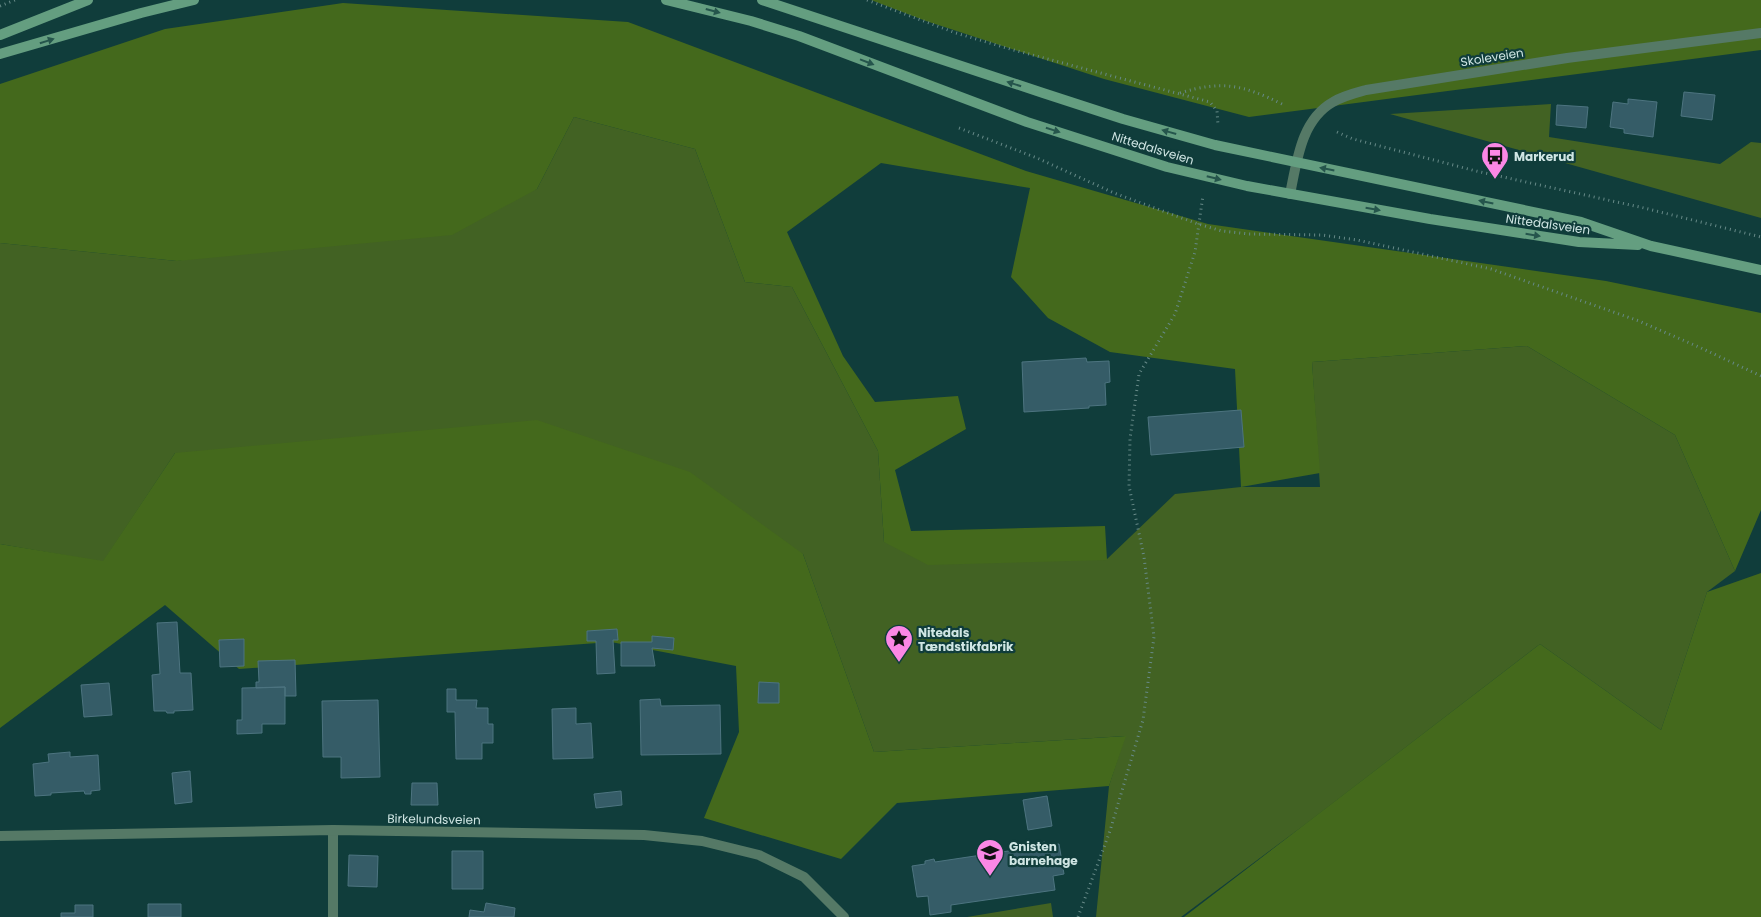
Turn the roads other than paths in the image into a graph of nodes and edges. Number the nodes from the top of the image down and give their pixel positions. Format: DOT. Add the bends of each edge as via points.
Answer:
graph roads {
  1 [pos="88,0"];
  2 [pos="194,0"];
  3 [pos="666,0"];
  4 [pos="762,0"];
  5 [pos="1761,33"];
  6 [pos="0,35"];
  7 [pos="0,54"];
  8 [pos="1297,163"];
  9 [pos="1290,194"];
  10 [pos="1651,246"];
  11 [pos="1761,270"];
  12 [pos="333,830"];
  13 [pos="0,836"];
  14 [pos="333,917"];
  15 [pos="844,917"];
  1 -- 6 [label="main road"];
  7 -- 2 [label="main road, one-way"];
  3 -- 9 [label="main road, Nittedalsveien, one-way" via="799,36 1027,122 1167,167"];
  8 -- 4 [label="main road, Nittedalsveien, one-way" via="1123,119"];
  5 -- 8 [label="street, Skoleveien" via="1567,58 1357,92 1332,102 1313,120"];
  8 -- 9 [label="street, Skoleveien"];
  10 -- 8 [label="main road, Nittedalsveien, one-way" via="1581,222"];
  9 -- 10 [label="main road, Nittedalsveien, one-way" via="1579,242"];
  10 -- 11 [label="main road, Nittedalsveien"];
  12 -- 13 [label="street, Birkelundsveien"];
  12 -- 14 [label="street"];
  12 -- 15 [label="street, Birkelundsveien" via="644,835 702,841 759,854 804,877"];
}
